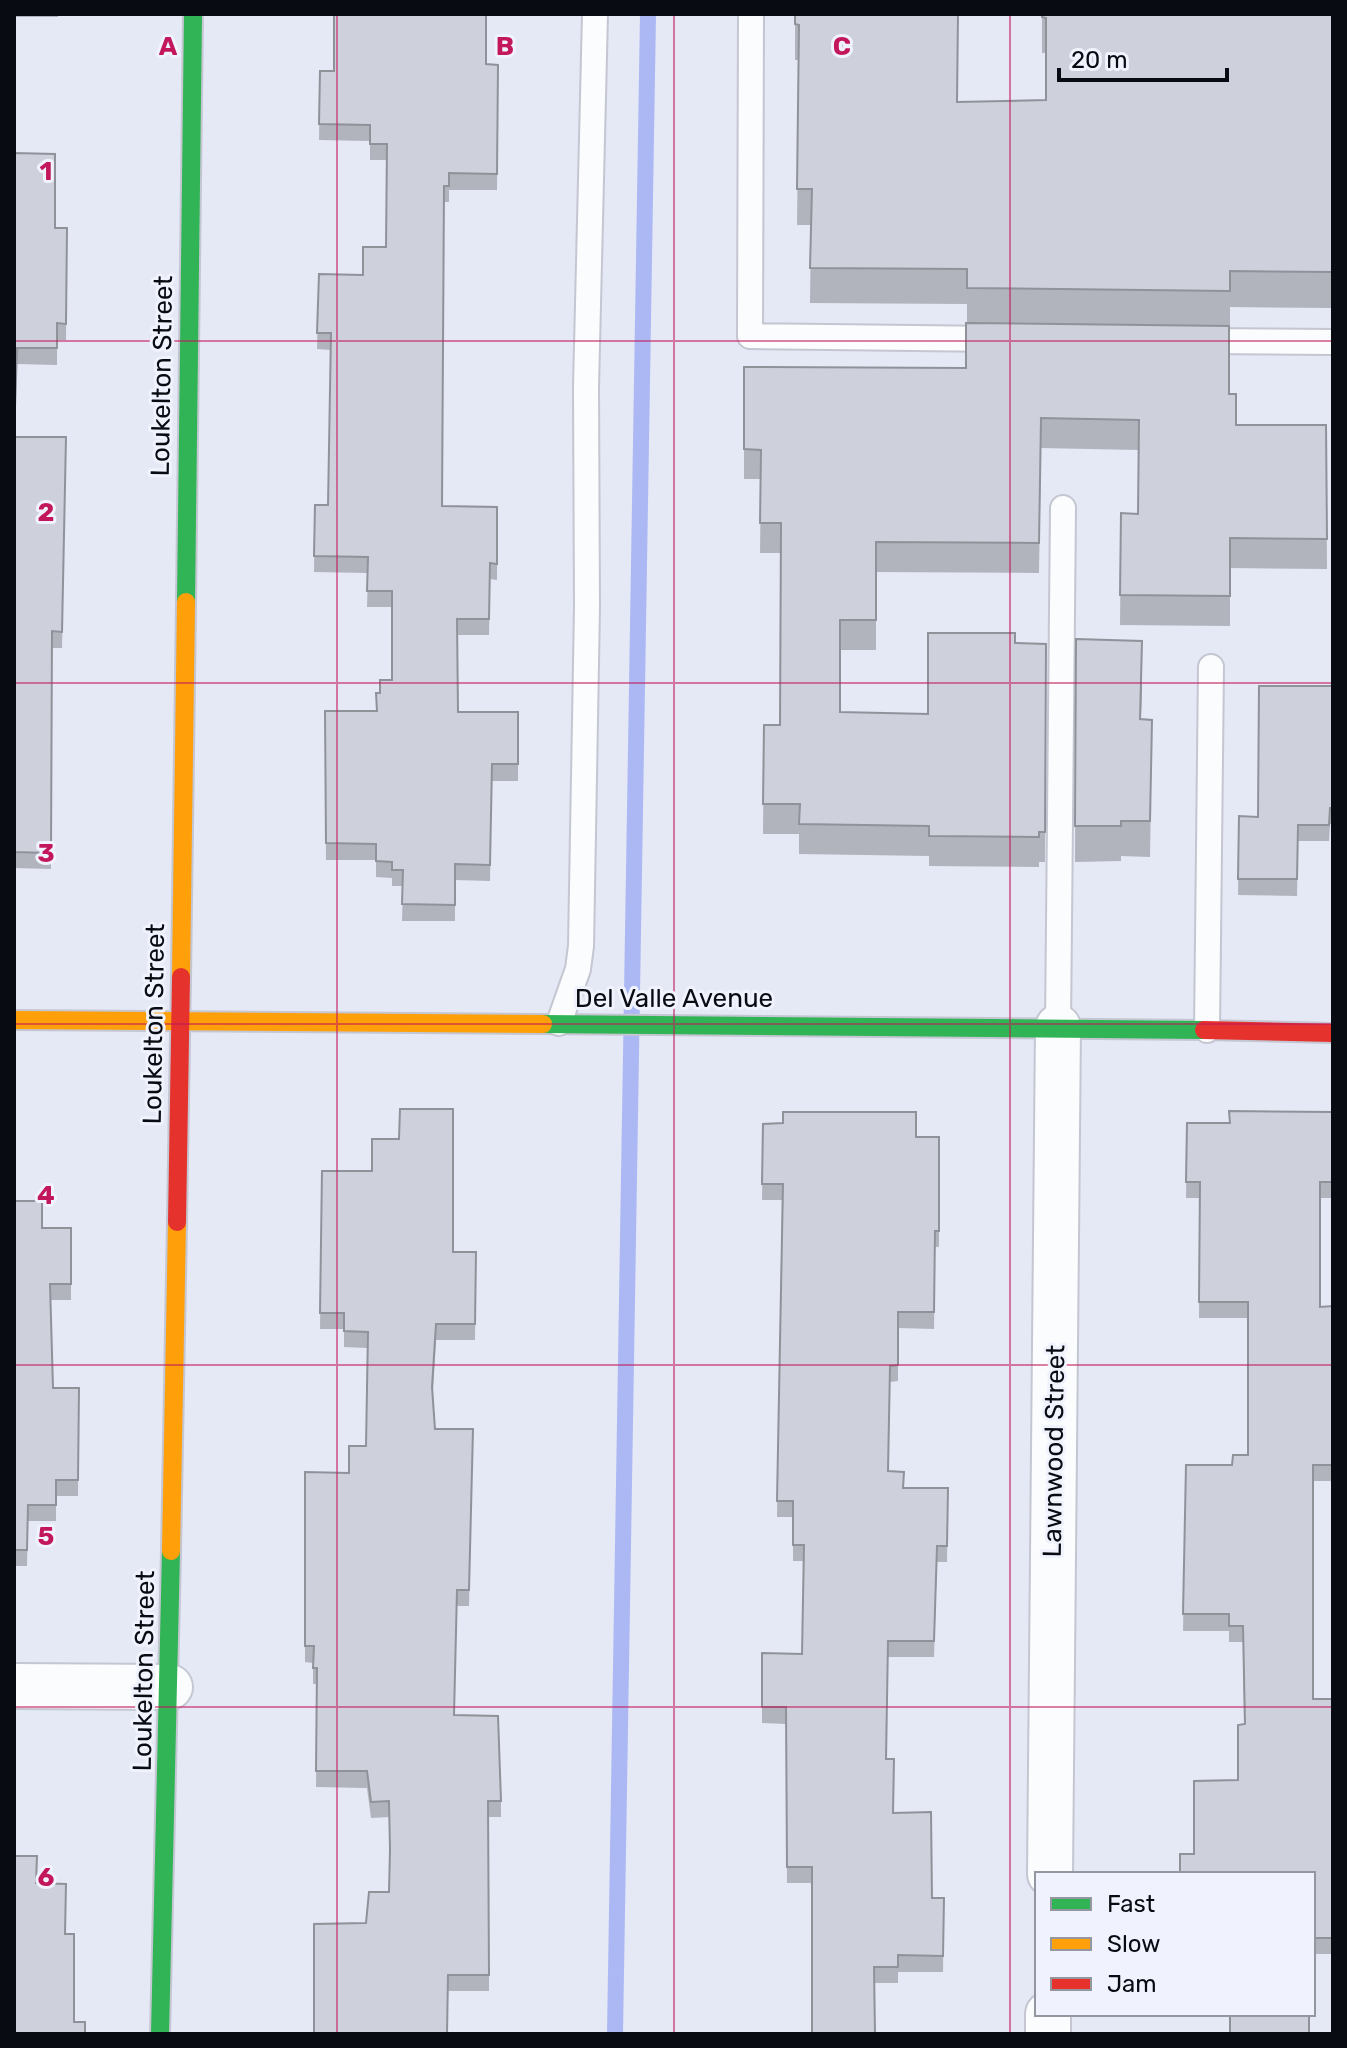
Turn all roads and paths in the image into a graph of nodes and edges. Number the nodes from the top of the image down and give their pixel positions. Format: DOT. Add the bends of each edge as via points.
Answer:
graph roads {
  1 [pos="193,14"];
  2 [pos="595,14"];
  3 [pos="751,14"];
  4 [pos="1018,339"];
  5 [pos="1175,341"];
  6 [pos="1333,342"];
  7 [pos="1063,508"];
  8 [pos="1211,667"];
  9 [pos="14,1020"];
  10 [pos="180,1021"];
  11 [pos="559,1023"];
  12 [pos="1058,1027"];
  13 [pos="1207,1030"];
  14 [pos="1333,1033"];
  15 [pos="14,1686"];
  16 [pos="170,1687"];
  17 [pos="1050,1872"];
  18 [pos="160,2034"];
  1 -- 10 [label="street, Loukelton Street"];
  2 -- 11 [label="lane" via="581,946"];
  3 -- 4 [label="lane" via="750,336"];
  5 -- 6 [label="lane"];
  7 -- 12 [label="lane"];
  8 -- 13 [label="lane"];
  9 -- 10 [label="street, Del Valle Avenue"];
  10 -- 11 [label="street, Del Valle Avenue"];
  10 -- 16 [label="street, Loukelton Street"];
  11 -- 12 [label="street, Del Valle Avenue"];
  12 -- 13 [label="street, Del Valle Avenue"];
  12 -- 17 [label="street, Lawnwood Street"];
  13 -- 14 [label="street, Del Valle Avenue"];
  15 -- 16 [label="street"];
  16 -- 18 [label="street, Loukelton Street"];
}
